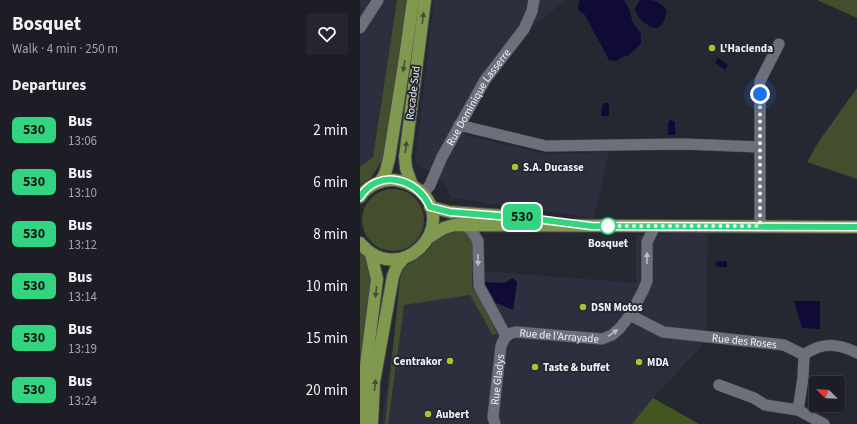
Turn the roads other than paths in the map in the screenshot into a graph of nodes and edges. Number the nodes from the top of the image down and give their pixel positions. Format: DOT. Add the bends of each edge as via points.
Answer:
graph roads {
  1 [pos="378,0"];
  2 [pos="412,0"];
  3 [pos="425,0"];
  4 [pos="534,0"];
  5 [pos="360,28"];
  6 [pos="779,44"];
  7 [pos="459,125"];
  8 [pos="760,147"];
  9 [pos="380,182"];
  10 [pos="412,185"];
  11 [pos="423,194"];
  12 [pos="360,197"];
  13 [pos="430,207"];
  14 [pos="466,225"];
  15 [pos="591,226"];
  16 [pos="655,226"];
  17 [pos="760,226"];
  18 [pos="857,227"];
  19 [pos="428,238"];
  20 [pos="360,243"];
  21 [pos="371,254"];
  22 [pos="403,259"];
  23 [pos="630,314"];
  24 [pos="506,336"];
  25 [pos="857,353"];
  26 [pos="804,355"];
  27 [pos="719,385"];
  28 [pos="798,410"];
  29 [pos="362,424"];
  30 [pos="372,424"];
  31 [pos="494,424"];
  32 [pos="824,424"];
  1 -- 5 [label="street"];
  2 -- 9 [label="main road, Rocade Sud, one-way" via="389,159"];
  10 -- 3 [label="main road, Rocade Sud, one-way" via="405,157"];
  4 -- 7 [label="street, Rue Dominique Lasserre" via="524,29 485,80"];
  6 -- 8 [label="street" via="760,81"];
  7 -- 8 [label="street" via="546,146 683,144"];
  7 -- 11 [label="street, Rue Dominique Lasserre" via="430,185"];
  8 -- 17 [label="street"];
  9 -- 10 [label="main road" via="402,181"];
  9 -- 12 [label="main road"];
  10 -- 11 [label="main road"];
  11 -- 13 [label="main road"];
  13 -- 15 [label="main road" via="450,212"];
  13 -- 19 [label="main road" via="432,222"];
  14 -- 15 [label="main road"];
  14 -- 19 [label="main road" via="444,228"];
  14 -- 24 [label="street, Rue de l'Arrayade, one-way" via="478,241 479,286"];
  15 -- 16 [label="main road"];
  16 -- 17 [label="main road"];
  23 -- 16 [label="street, Rue de l'Arrayade, one-way" via="647,281 647,242"];
  17 -- 18 [label="main road"];
  19 -- 22 [label="main road" via="422,247"];
  20 -- 21 [label="main road"];
  21 -- 22 [label="main road" via="392,260"];
  21 -- 29 [label="main road, one-way" via="378,279 364,381"];
  30 -- 22 [label="main road, one-way" via="374,382 393,276"];
  24 -- 23 [label="street, Rue de l'Arrayade, one-way" via="516,332 602,339 620,328"];
  23 -- 26 [label="street, Rue des Roses" via="663,332 784,345"];
  24 -- 31 [label="street, Rue Gladys" via="502,346"];
  25 -- 26 [label="street" via="840,346 824,345 812,348"];
  26 -- 28 [label="street"];
  27 -- 28 [label="street" via="754,398 765,405"];
  28 -- 32 [label="street"];
}
